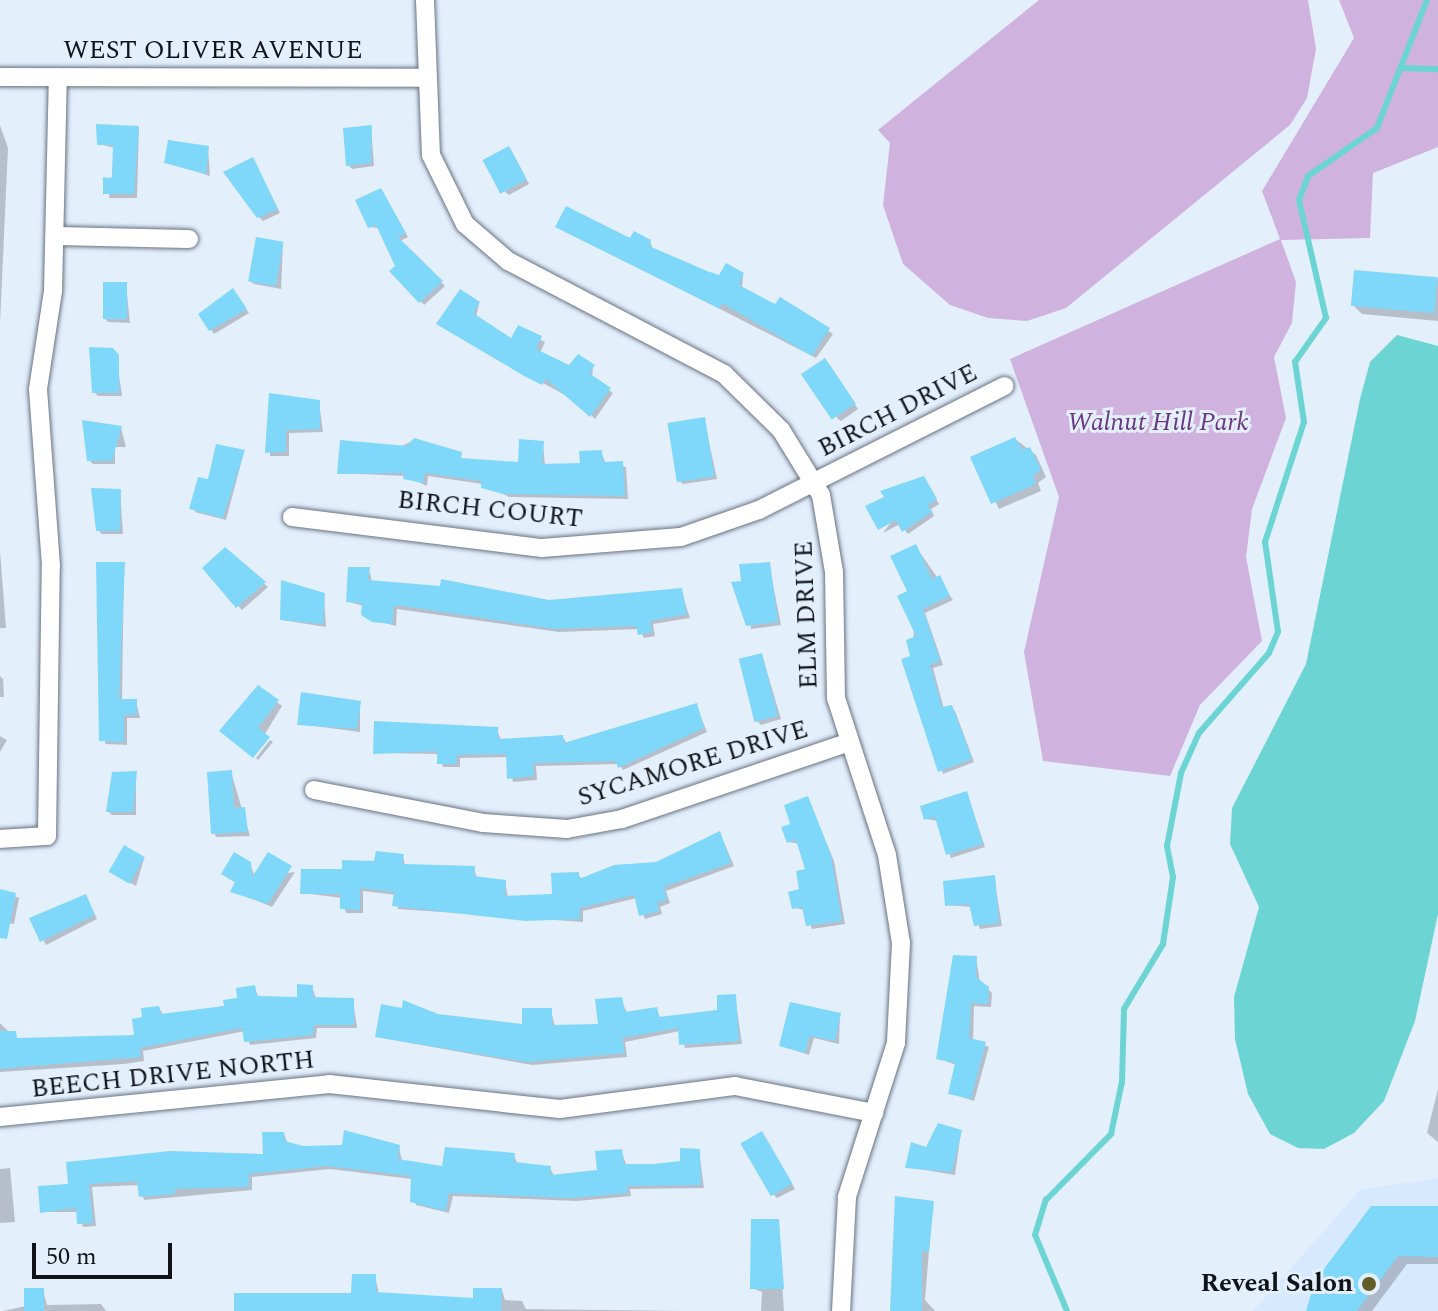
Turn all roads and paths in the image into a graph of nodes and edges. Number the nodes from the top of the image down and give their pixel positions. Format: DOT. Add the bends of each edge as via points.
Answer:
graph roads {
  1 [pos="425,0"];
  2 [pos="0,77"];
  3 [pos="58,77"];
  4 [pos="425,78"];
  5 [pos="55,236"];
  6 [pos="189,239"];
  7 [pos="1005,386"];
  8 [pos="815,482"];
  9 [pos="292,517"];
  10 [pos="849,742"];
  11 [pos="314,790"];
  12 [pos="0,839"];
  13 [pos="874,1113"];
  14 [pos="0,1117"];
  15 [pos="841,1311"];
  1 -- 4 [label="street, ELM DRIVE"];
  2 -- 3 [label="street, WEST OLIVER AVENUE"];
  3 -- 4 [label="street, WEST OLIVER AVENUE"];
  3 -- 5 [label="street"];
  4 -- 8 [label="street, ELM DRIVE" via="435,168 478,239 724,374 781,430"];
  5 -- 6 [label="street"];
  5 -- 12 [label="street" via="38,389 51,566 47,836"];
  7 -- 8 [label="street, BIRCH DRIVE"];
  8 -- 9 [label="street, BIRCH COURT" via="725,524 599,548 542,548"];
  8 -- 10 [label="street, ELM DRIVE" via="828,516 832,667"];
  10 -- 11 [label="street, SYCAMORE DRIVE" via="622,819 567,829 483,823"];
  10 -- 13 [label="street, ELM DRIVE" via="887,855 901,943 896,1043"];
  13 -- 14 [label="street, BEECH DRIVE NORTH" via="735,1086 560,1109 329,1084"];
  13 -- 15 [label="street, ELM DRIVE" via="847,1197"];
}
